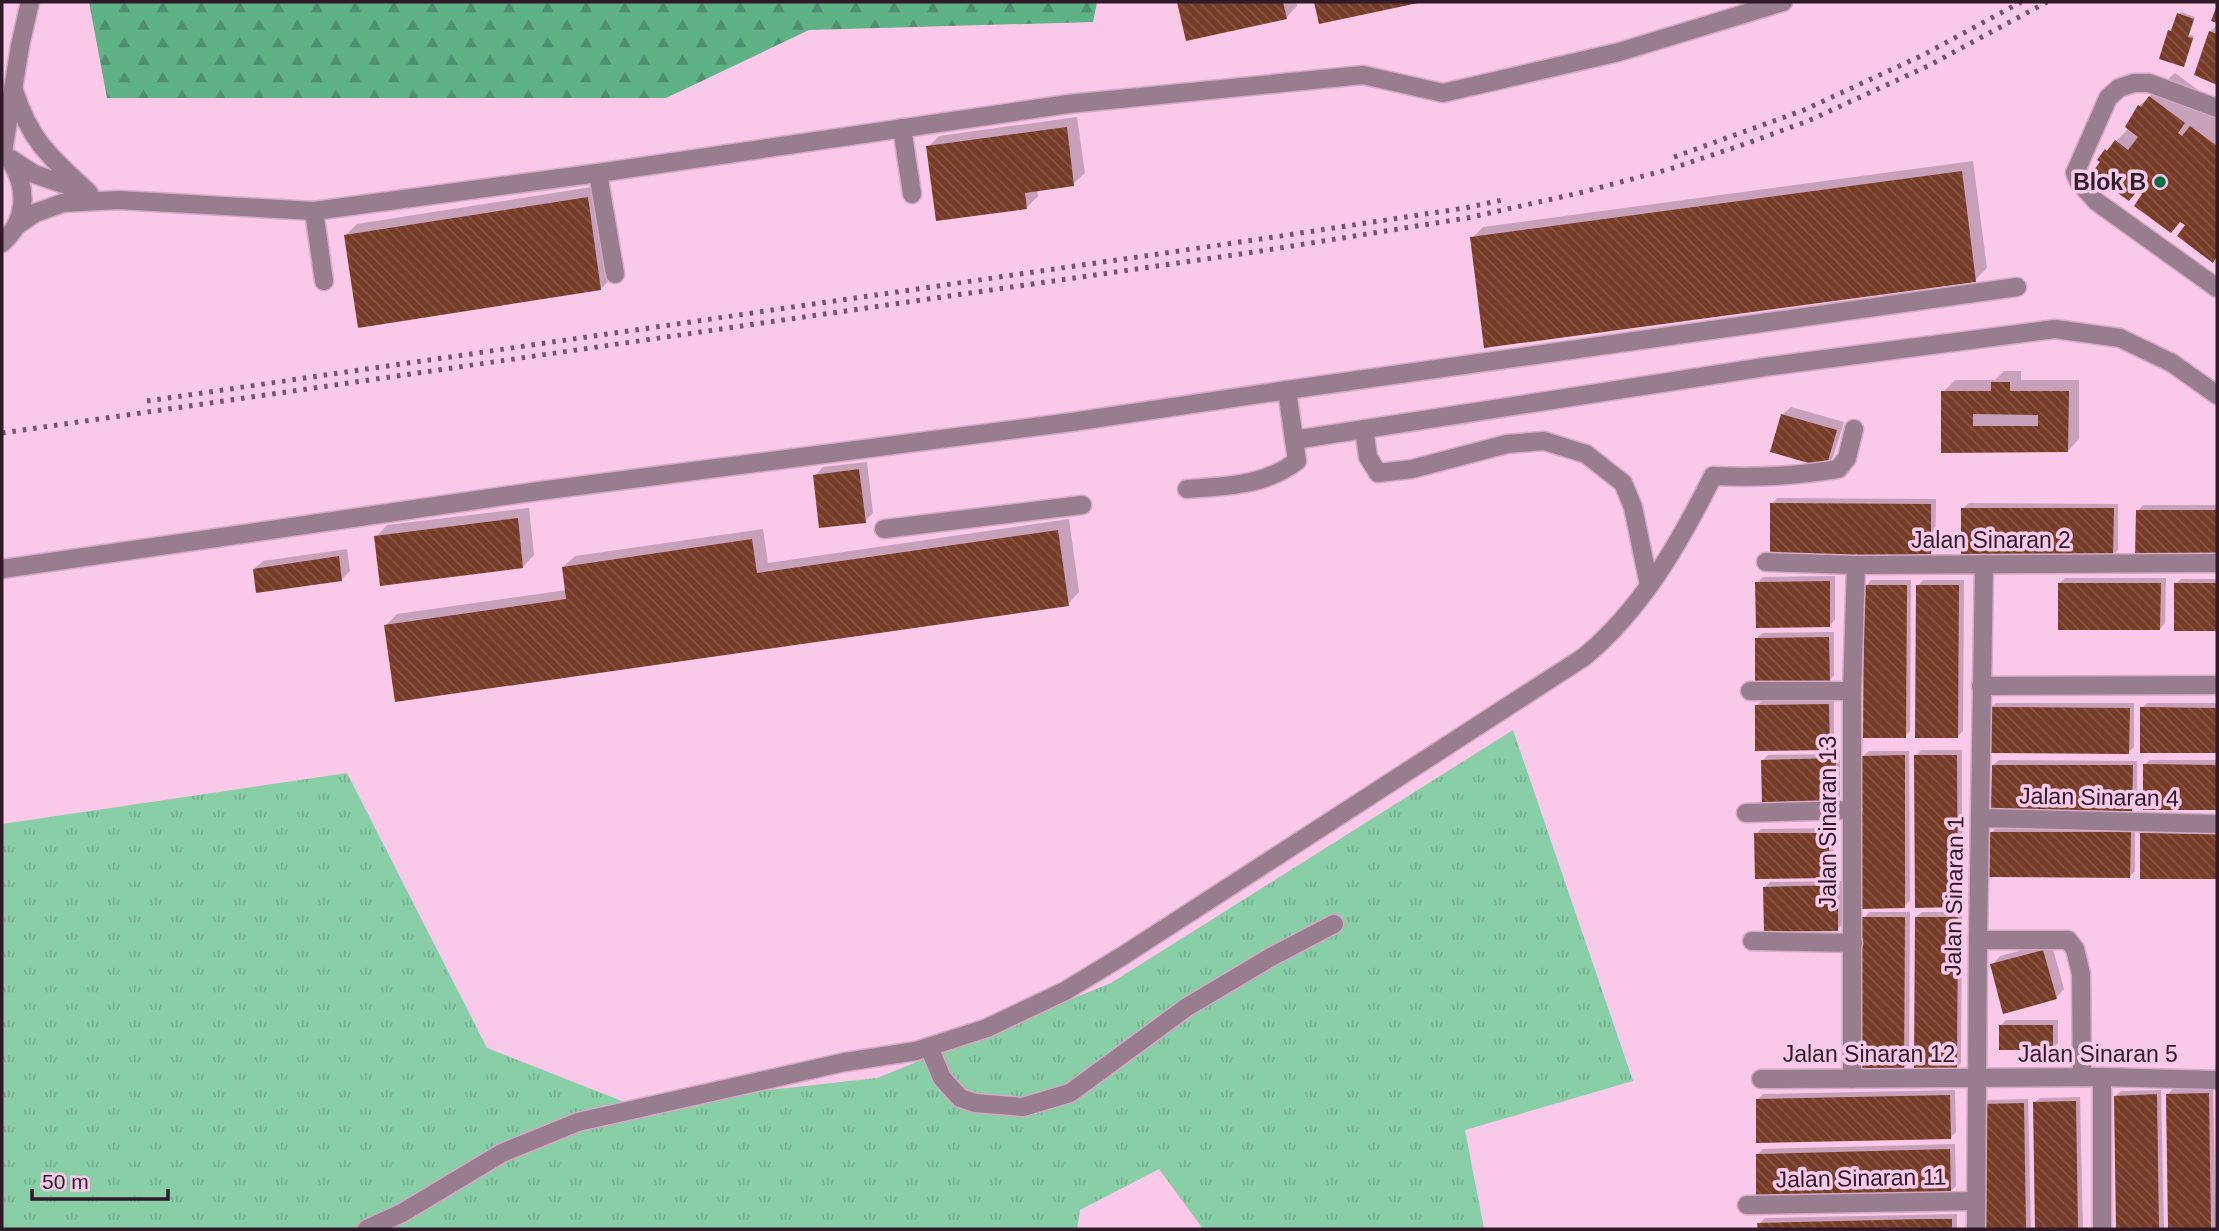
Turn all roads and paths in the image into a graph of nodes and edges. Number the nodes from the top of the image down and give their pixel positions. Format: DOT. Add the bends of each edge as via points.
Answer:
graph roads {
  1 [pos="30,2"];
  2 [pos="1783,2"];
  3 [pos="13,86"];
  4 [pos="2217,108"];
  5 [pos="902,128"];
  6 [pos="5,154"];
  7 [pos="598,173"];
  8 [pos="89,193"];
  9 [pos="912,194"];
  10 [pos="119,200"];
  11 [pos="314,211"];
  12 [pos="16,226"];
  13 [pos="2,243"];
  14 [pos="615,274"];
  15 [pos="324,281"];
  16 [pos="2017,287"];
  17 [pos="2217,288"];
  18 [pos="1287,390"];
  19 [pos="2217,395"];
  20 [pos="1364,429"];
  21 [pos="1854,429"];
  22 [pos="1294,440"];
  23 [pos="1187,489"];
  24 [pos="1082,505"];
  25 [pos="884,529"];
  26 [pos="1766,562"];
  27 [pos="1983,564"];
  28 [pos="2217,564"];
  29 [pos="1856,565"];
  30 [pos="2,569"];
  31 [pos="1649,585"];
  32 [pos="2217,685"];
  33 [pos="1981,686"];
  34 [pos="1751,691"];
  35 [pos="1852,691"];
  36 [pos="1852,810"];
  37 [pos="1746,813"];
  38 [pos="1980,818"];
  39 [pos="2217,824"];
  40 [pos="1334,924"];
  41 [pos="1978,940"];
  42 [pos="1752,941"];
  43 [pos="1853,943"];
  44 [pos="929,1046"];
  45 [pos="2082,1077"];
  46 [pos="2102,1077"];
  47 [pos="1978,1078"];
  48 [pos="1760,1079"];
  49 [pos="1852,1079"];
  50 [pos="2217,1080"];
  51 [pos="1976,1201"];
  52 [pos="1746,1205"];
  53 [pos="367,1229"];
  54 [pos="1976,1229"];
  55 [pos="2102,1229"];
  1 -- 3 [label="street"];
  2 -- 5 [label="street" via="1619,52 1443,93 1363,75 1068,104"];
  3 -- 6 [label="street"];
  3 -- 8 [label="street" via="24,120 46,154"];
  4 -- 17 [label="street" via="2149,83 2119,88 2108,98 2075,173 2097,202"];
  5 -- 7 [label="street"];
  5 -- 9 [label="street"];
  6 -- 8 [label="street" via="34,174"];
  6 -- 12 [label="street" via="20,175 24,192"];
  7 -- 11 [label="street"];
  7 -- 14 [label="street"];
  8 -- 10 [label="street"];
  10 -- 11 [label="street"];
  10 -- 12 [label="street" via="63,203 35,212"];
  11 -- 15 [label="street"];
  12 -- 13 [label="street"];
  16 -- 18 [label="street"];
  18 -- 22 [label="street"];
  18 -- 30 [label="street" via="526,492"];
  19 -- 20 [label="street" via="2172,363 2120,338 2055,330 1771,366"];
  20 -- 22 [label="street"];
  20 -- 31 [label="street" via="1368,457 1378,473 1412,469 1507,444 1544,441 1586,454 1623,483 1633,507"];
  21 -- 31 [label="street" via="1847,457 1838,469 1713,476"];
  22 -- 23 [label="street" via="1297,461 1281,473 1240,485"];
  24 -- 25 [label="street"];
  26 -- 29 [label="street, Jalan Sinaran 2"];
  27 -- 28 [label="street, Jalan Sinaran 2"];
  27 -- 29 [label="street, Jalan Sinaran 2"];
  27 -- 33 [label="street, Jalan Sinaran 1"];
  29 -- 35 [label="street, Jalan Sinaran 13"];
  31 -- 44 [label="street" via="1622,622 1584,657 1254,872 1065,991 986,1028"];
  32 -- 33 [label="street"];
  33 -- 38 [label="street, Jalan Sinaran 1"];
  34 -- 35 [label="street"];
  35 -- 36 [label="street, Jalan Sinaran 13"];
  36 -- 37 [label="street"];
  36 -- 43 [label="street, Jalan Sinaran 13"];
  38 -- 39 [label="street, Jalan Sinaran 4"];
  38 -- 41 [label="street, Jalan Sinaran 1"];
  40 -- 44 [label="street" via="1187,1007 1070,1093 1023,1107 975,1103 960,1098 942,1078"];
  41 -- 45 [label="street" via="2068,940 2076,949 2081,974"];
  41 -- 47 [label="street, Jalan Sinaran 1"];
  42 -- 43 [label="street"];
  43 -- 49 [label="street, Jalan Sinaran 13"];
  44 -- 53 [label="street" via="578,1122 502,1153"];
  45 -- 46 [label="street, Jalan Sinaran 5"];
  45 -- 47 [label="street, Jalan Sinaran 5"];
  46 -- 50 [label="street, Jalan Sinaran 5"];
  46 -- 55 [label="street"];
  47 -- 49 [label="street, Jalan Sinaran 12"];
  47 -- 51 [label="street, Jalan Sinaran 1"];
  48 -- 49 [label="street, Jalan Sinaran 12"];
  51 -- 52 [label="street, Jalan Sinaran 11"];
  51 -- 54 [label="street, Jalan Sinaran 1"];
}
